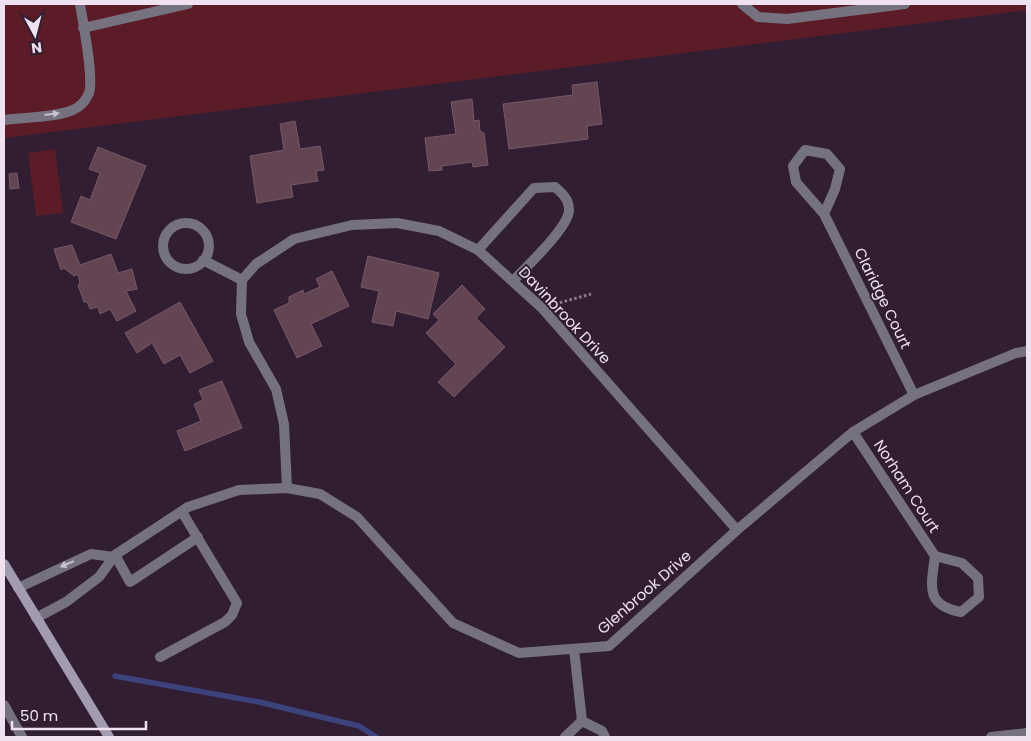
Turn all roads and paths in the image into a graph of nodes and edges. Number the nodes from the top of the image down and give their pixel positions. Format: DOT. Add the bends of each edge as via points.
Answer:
graph roads {
  1 [pos="80,4"];
  2 [pos="188,4"];
  3 [pos="742,4"];
  4 [pos="905,4"];
  5 [pos="83,28"];
  6 [pos="4,120"];
  7 [pos="824,214"];
  8 [pos="478,250"];
  9 [pos="203,260"];
  10 [pos="242,280"];
  11 [pos="514,280"];
  12 [pos="591,294"];
  13 [pos="574,299"];
  14 [pos="1027,351"];
  15 [pos="914,395"];
  16 [pos="853,432"];
  17 [pos="287,488"];
  18 [pos="182,512"];
  19 [pos="737,530"];
  20 [pos="198,537"];
  21 [pos="114,556"];
  22 [pos="935,556"];
  23 [pos="4,564"];
  24 [pos="18,588"];
  25 [pos="36,618"];
  26 [pos="574,649"];
  27 [pos="160,657"];
  28 [pos="4,705"];
  29 [pos="582,721"];
  30 [pos="1027,733"];
  31 [pos="22,737"];
  32 [pos="110,737"];
  33 [pos="565,737"];
  34 [pos="605,737"];
  35 [pos="992,737"];
  1 -- 5 [label="street"];
  2 -- 5 [label="street"];
  3 -- 4 [label="street" via="758,17 787,19"];
  6 -- 5 [label="street, one-way" via="74,110 84,102 89,92 90,77"];
  7 -- 7 [label="street, Claridge Court" via="840,169 827,154 805,150 793,166 796,182"];
  7 -- 15 [label="street, Claridge Court"];
  8 -- 10 [label="street, Davinbrook Drive" via="439,231 397,223 352,225 294,239 256,264"];
  8 -- 11 [label="street, Davinbrook Drive"];
  8 -- 11 [label="street" via="534,188 555,187 564,195 569,210 562,226"];
  9 -- 9 [label="street" via="190,268 174,266 162,247 168,232 184,223 199,227 208,240"];
  9 -- 10 [label="street"];
  10 -- 17 [label="street" via="241,314 249,342 276,389 284,424"];
  11 -- 19 [label="street, Davinbrook Drive"];
  12 -- 13 [label="path"];
  14 -- 15 [label="street, Glenbrook Drive"];
  15 -- 16 [label="street, Glenbrook Drive"];
  16 -- 19 [label="street, Glenbrook Drive"];
  16 -- 22 [label="street, Norham Court"];
  17 -- 18 [label="street, Glenbrook Drive" via="239,490"];
  17 -- 26 [label="street, Glenbrook Drive" via="320,494 357,517 452,623 519,653"];
  18 -- 20 [label="street"];
  18 -- 21 [label="street, Glenbrook Drive"];
  19 -- 26 [label="street, Glenbrook Drive" via="608,646"];
  20 -- 21 [label="street" via="130,582"];
  20 -- 27 [label="street" via="236,598 236,608 225,622"];
  21 -- 24 [label="street, one-way" via="91,554"];
  21 -- 25 [label="street, Glenbrook Drive" via="99,577 66,602"];
  22 -- 22 [label="street, Norham Court" via="962,563 978,578 979,597 961,612 944,609 932,596"];
  23 -- 24 [label="main road"];
  24 -- 25 [label="main road"];
  25 -- 32 [label="main road"];
  26 -- 29 [label="street"];
  28 -- 31 [label="street"];
  29 -- 33 [label="street"];
  29 -- 34 [label="street" via="602,731"];
  30 -- 35 [label="street"];
}
